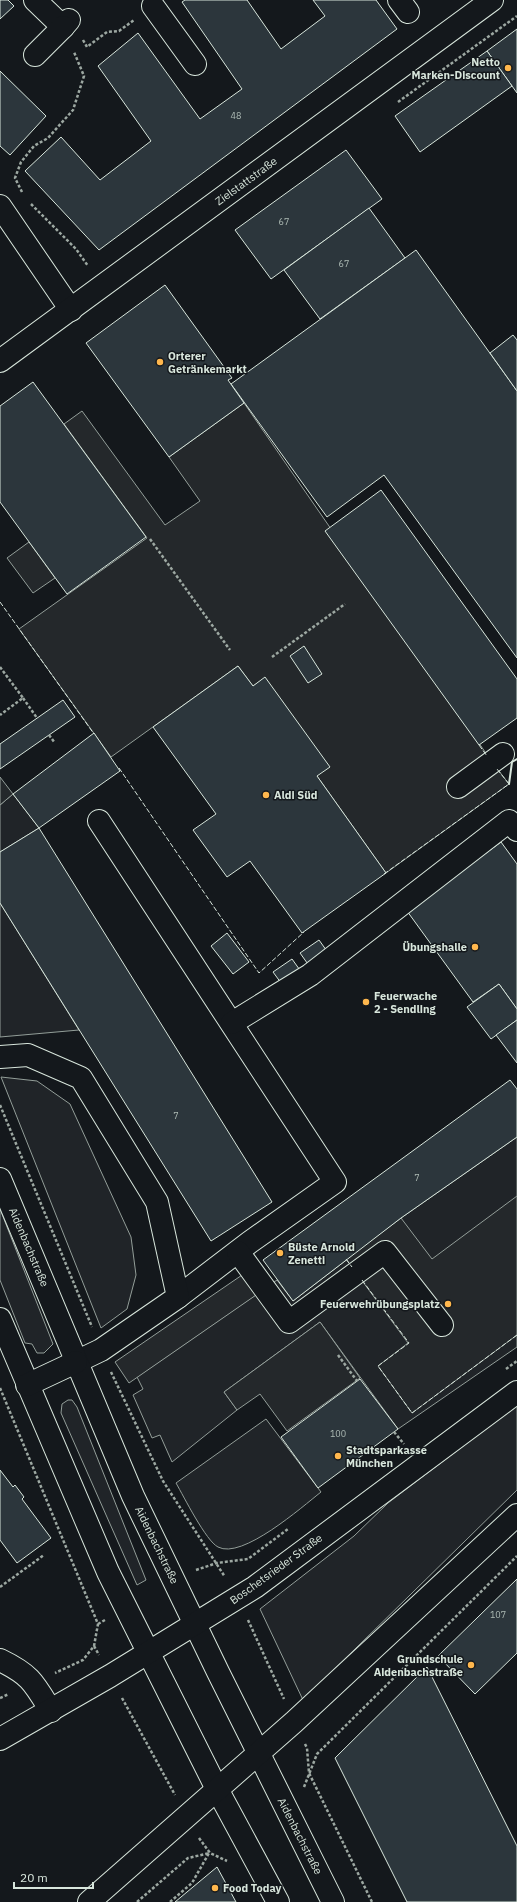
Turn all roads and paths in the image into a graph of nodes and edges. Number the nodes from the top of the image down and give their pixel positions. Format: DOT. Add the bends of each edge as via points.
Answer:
graph roads {
  1 [pos="35,0"];
  2 [pos="492,0"];
  3 [pos="153,6"];
  4 [pos="66,24"];
  5 [pos="35,54"];
  6 [pos="195,64"];
  7 [pos="0,206"];
  8 [pos="104,285"];
  9 [pos="71,310"];
  10 [pos="0,361"];
  11 [pos="150,539"];
  12 [pos="345,604"];
  13 [pos="230,650"];
  14 [pos="272,657"];
  15 [pos="0,667"];
  16 [pos="23,698"];
  17 [pos="0,715"];
  18 [pos="37,718"];
  19 [pos="49,735"];
  20 [pos="55,743"];
  21 [pos="502,754"];
  22 [pos="458,787"];
  23 [pos="99,821"];
  24 [pos="517,830"];
  25 [pos="232,1023"];
  26 [pos="0,1057"];
  27 [pos="0,1179"];
  28 [pos="238,1252"];
  29 [pos="178,1297"];
  30 [pos="0,1319"];
  31 [pos="442,1326"];
  32 [pos="338,1354"];
  33 [pos="517,1361"];
  34 [pos="76,1362"];
  35 [pos="504,1370"];
  36 [pos="357,1381"];
  37 [pos="27,1385"];
  38 [pos="0,1388"];
  39 [pos="517,1392"];
  40 [pos="394,1432"];
  41 [pos="410,1440"];
  42 [pos="404,1444"];
  43 [pos="397,1449"];
  44 [pos="517,1515"];
  45 [pos="292,1526"];
  46 [pos="44,1555"];
  47 [pos="517,1556"];
  48 [pos="0,1587"];
  49 [pos="238,1598"];
  50 [pos="195,1624"];
  51 [pos="149,1653"];
  52 [pos="0,1660"];
  53 [pos="110,1676"];
  54 [pos="51,1711"];
  55 [pos="294,1722"];
  56 [pos="0,1739"];
  57 [pos="258,1752"];
  58 [pos="309,1773"];
  59 [pos="217,1790"];
  60 [pos="186,1816"];
  61 [pos="210,1853"];
  62 [pos="230,1867"];
  63 [pos="89,1902"];
  64 [pos="137,1902"];
  65 [pos="170,1902"];
  66 [pos="278,1902"];
  67 [pos="333,1902"];
  68 [pos="372,1902"];
  1 -- 4 [label="main road"];
  2 -- 8 [label="main road, Zielstattstraße"];
  3 -- 4 [label="path" via="119,31 107,32 87,47"];
  3 -- 6 [label="main road"];
  4 -- 5 [label="main road"];
  4 -- 8 [label="path" via="84,76 73,110 48,138 34,146 22,162 15,178 25,199 76,249"];
  7 -- 9 [label="main road"];
  8 -- 9 [label="main road, Zielstattstraße"];
  9 -- 10 [label="main road, Zielstattstraße"];
  11 -- 13 [label="path"];
  12 -- 14 [label="path"];
  15 -- 16 [label="path"];
  16 -- 17 [label="path"];
  16 -- 18 [label="path"];
  19 -- 20 [label="path"];
  21 -- 22 [label="main road"];
  23 -- 25 [label="main road"];
  24 -- 25 [label="main road" via="509,821 310,975"];
  25 -- 28 [label="main road" via="335,1182"];
  26 -- 29 [label="main road" via="28,1055 81,1078 157,1202"];
  27 -- 34 [label="main road, Aidenbachstraße"];
  28 -- 29 [label="main road"];
  28 -- 31 [label="main road" via="288,1322 385,1252"];
  29 -- 34 [label="main road" via="101,1350"];
  30 -- 37 [label="main road"];
  32 -- 36 [label="path"];
  33 -- 35 [label="path"];
  34 -- 37 [label="main road"];
  34 -- 50 [label="main road, Aidenbachstraße" via="133,1496"];
  37 -- 51 [label="main road" via="108,1572"];
  38 -- 53 [label="path" via="98,1624 94,1646"];
  39 -- 49 [label="main road, Boschetsrieder Straße"];
  40 -- 42 [label="path"];
  41 -- 42 [label="path"];
  42 -- 43 [label="path"];
  44 -- 55 [label="main road"];
  45 -- 49 [label="path" via="248,1558 217,1564"];
  46 -- 48 [label="path"];
  47 -- 58 [label="path" via="317,1754"];
  49 -- 50 [label="main road, Boschetsrieder Straße"];
  49 -- 55 [label="path"];
  50 -- 51 [label="main road, Boschetsrieder Straße"];
  50 -- 57 [label="main road, Aidenbachstraße"];
  51 -- 53 [label="main road, Boschetsrieder Straße"];
  51 -- 59 [label="main road"];
  52 -- 54 [label="main road" via="20,1669 34,1682"];
  53 -- 54 [label="main road, Boschetsrieder Straße"];
  53 -- 60 [label="path"];
  54 -- 56 [label="main road, Boschetsrieder Straße"];
  55 -- 57 [label="main road"];
  55 -- 58 [label="path" via="307,1748"];
  57 -- 59 [label="main road"];
  57 -- 67 [label="main road, Aidenbachstraße"];
  58 -- 68 [label="path"];
  59 -- 60 [label="main road"];
  59 -- 66 [label="main road"];
  60 -- 61 [label="path"];
  60 -- 63 [label="main road"];
  61 -- 62 [label="path" via="226,1860"];
  61 -- 64 [label="path" via="188,1858"];
  61 -- 65 [label="path" via="192,1883"];
}
